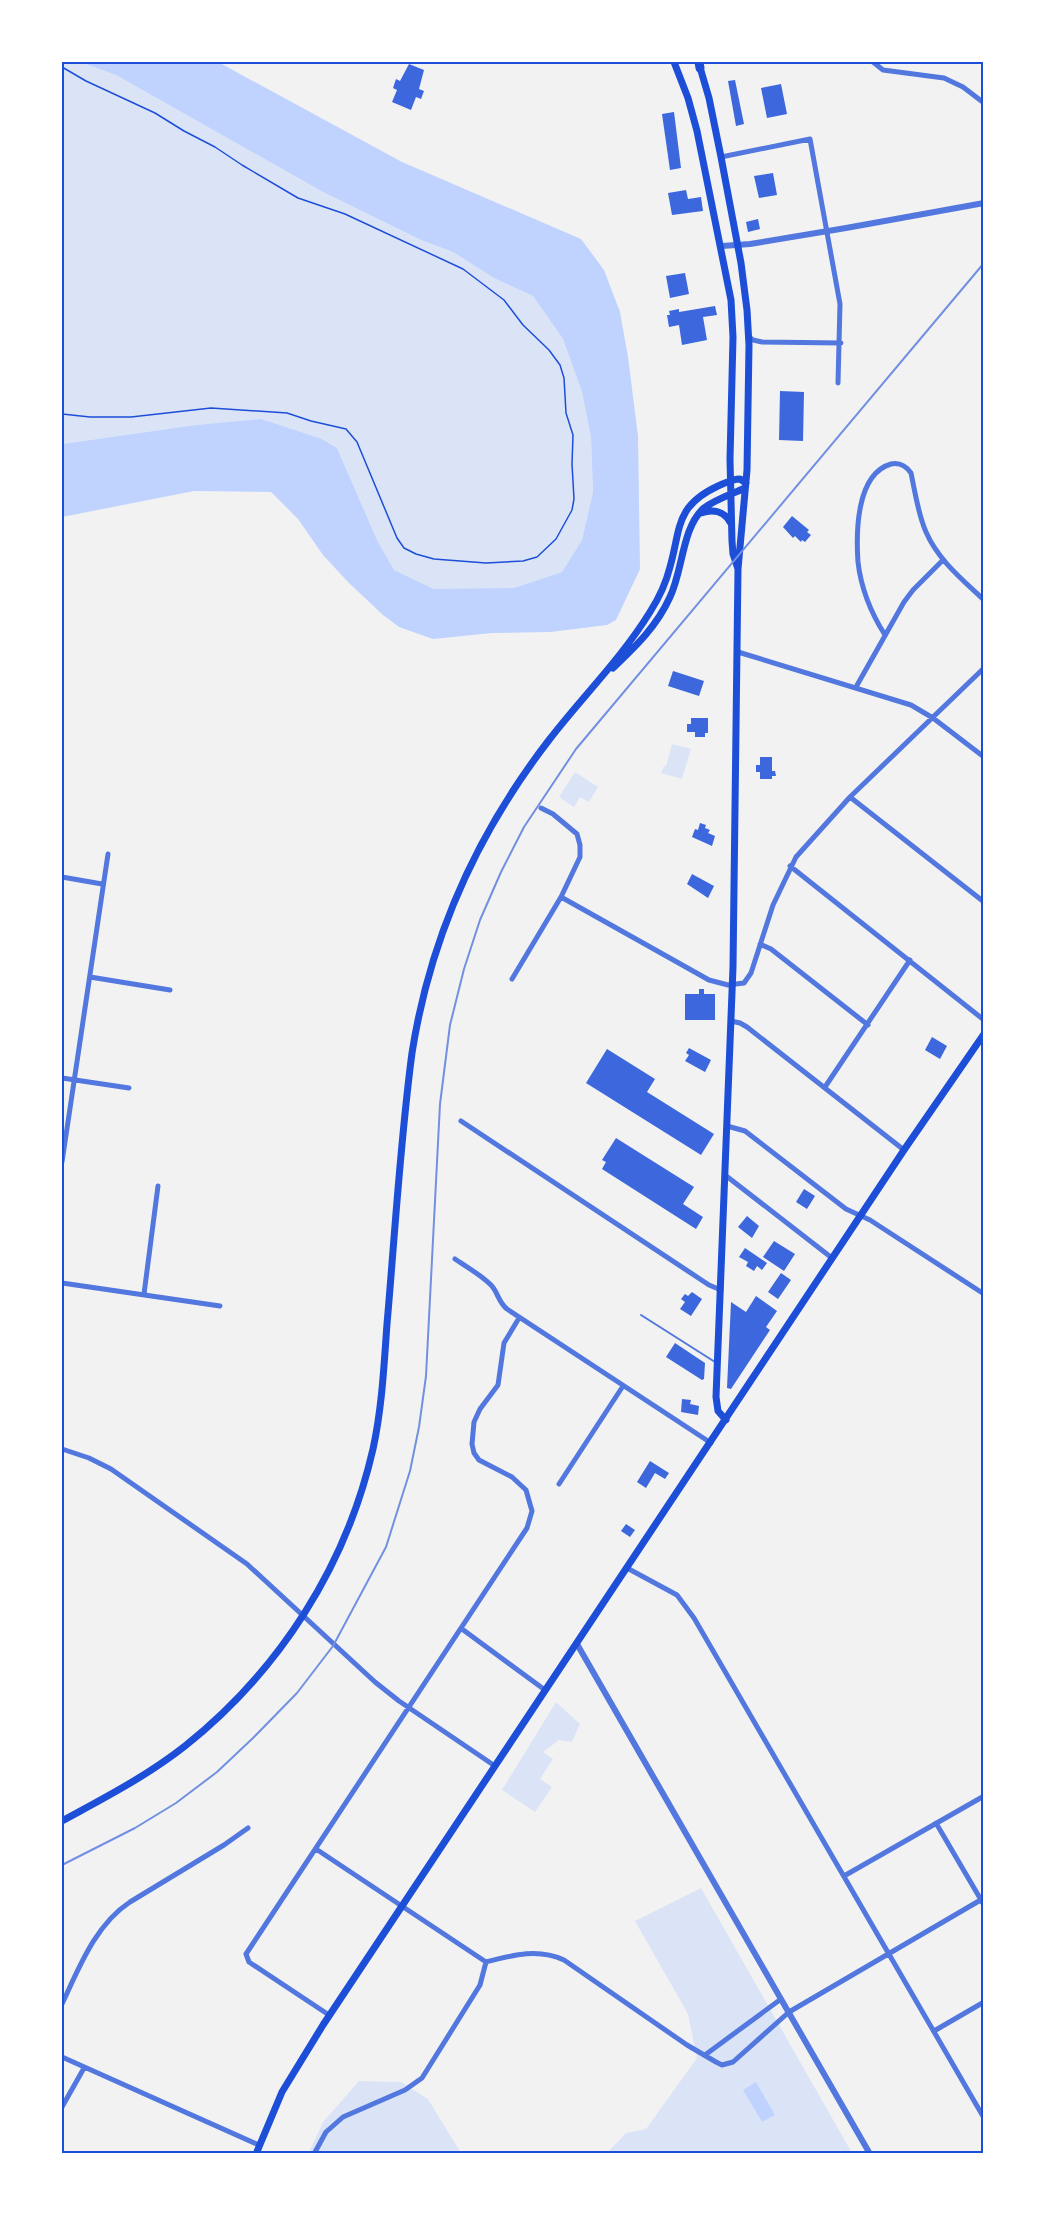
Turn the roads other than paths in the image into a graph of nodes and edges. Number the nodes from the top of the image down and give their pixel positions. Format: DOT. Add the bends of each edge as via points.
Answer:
graph roads {
  1 [pos="674,62"];
  2 [pos="873,62"];
  3 [pos="699,64"];
  4 [pos="984,103"];
  5 [pos="721,157"];
  6 [pos="984,203"];
  7 [pos="827,231"];
  8 [pos="738,245"];
  9 [pos="722,246"];
  10 [pos="748,336"];
  11 [pos="841,343"];
  12 [pos="838,383"];
  13 [pos="730,480"];
  14 [pos="746,485"];
  15 [pos="731,494"];
  16 [pos="699,514"];
  17 [pos="731,525"];
  18 [pos="943,560"];
  19 [pos="738,569"];
  20 [pos="984,600"];
  21 [pos="885,635"];
  22 [pos="738,652"];
  23 [pos="984,668"];
  24 [pos="600,680"];
  25 [pos="856,687"];
  26 [pos="933,718"];
  27 [pos="984,757"];
  28 [pos="850,797"];
  29 [pos="541,808"];
  30 [pos="108,854"];
  31 [pos="790,866"];
  32 [pos="62,877"];
  33 [pos="102,884"];
  34 [pos="561,897"];
  35 [pos="984,902"];
  36 [pos="760,944"];
  37 [pos="910,960"];
  38 [pos="90,977"];
  39 [pos="512,979"];
  40 [pos="733,986"];
  41 [pos="170,990"];
  42 [pos="984,1020"];
  43 [pos="731,1021"];
  44 [pos="868,1024"];
  45 [pos="984,1034"];
  46 [pos="62,1078"];
  47 [pos="73,1080"];
  48 [pos="825,1087"];
  49 [pos="129,1088"];
  50 [pos="461,1121"];
  51 [pos="727,1126"];
  52 [pos="904,1150"];
  53 [pos="62,1162"];
  54 [pos="725,1175"];
  55 [pos="158,1186"];
  56 [pos="860,1216"];
  57 [pos="832,1258"];
  58 [pos="455,1259"];
  59 [pos="62,1283"];
  60 [pos="721,1290"];
  61 [pos="144,1294"];
  62 [pos="984,1294"];
  63 [pos="220,1306"];
  64 [pos="641,1315"];
  65 [pos="519,1318"];
  66 [pos="717,1364"];
  67 [pos="623,1386"];
  68 [pos="726,1420"];
  69 [pos="711,1443"];
  70 [pos="62,1449"];
  71 [pos="558,1484"];
  72 [pos="627,1568"];
  73 [pos="462,1629"];
  74 [pos="577,1644"];
  75 [pos="545,1690"];
  76 [pos="409,1708"];
  77 [pos="495,1766"];
  78 [pos="984,1796"];
  79 [pos="62,1821"];
  80 [pos="936,1823"];
  81 [pos="248,1828"];
  82 [pos="316,1849"];
  83 [pos="844,1876"];
  84 [pos="983,1901"];
  85 [pos="401,1906"];
  86 [pos="889,1953"];
  87 [pos="486,1962"];
  88 [pos="781,1999"];
  89 [pos="984,2002"];
  90 [pos="62,2004"];
  91 [pos="789,2012"];
  92 [pos="329,2015"];
  93 [pos="934,2031"];
  94 [pos="705,2055"];
  95 [pos="62,2057"];
  96 [pos="84,2068"];
  97 [pos="62,2107"];
  98 [pos="981,2110"];
  99 [pos="984,2118"];
  100 [pos="259,2145"];
  101 [pos="256,2154"];
  102 [pos="314,2154"];
  103 [pos="870,2154"];
  1 -- 9 [label="main road" via="697,131"];
  2 -- 4 [label="street" via="883,70 944,78"];
  3 -- 5 [label="main road"];
  5 -- 7 [label="street" via="810,138"];
  5 -- 8 [label="main road"];
  6 -- 7 [label="street"];
  7 -- 8 [label="street"];
  7 -- 11 [label="street" via="840,304"];
  8 -- 9 [label="street"];
  8 -- 10 [label="main road"];
  9 -- 13 [label="main road" via="733,315"];
  10 -- 11 [label="street" via="762,342"];
  10 -- 14 [label="main road"];
  11 -- 12 [label="street"];
  13 -- 14 [label="main road" via="740,479"];
  13 -- 15 [label="main road"];
  13 -- 24 [label="main road" via="700,496 687,509 656,602"];
  14 -- 15 [label="main road"];
  14 -- 19 [label="main road"];
  15 -- 16 [label="main road"];
  15 -- 17 [label="main road"];
  16 -- 17 [label="main road" via="721,513"];
  16 -- 24 [label="main road" via="689,531 677,579 661,614 640,642"];
  17 -- 19 [label="main road"];
  18 -- 20 [label="street"];
  18 -- 21 [label="street" via="913,590"];
  18 -- 21 [label="street" via="926,532 908,467 895,463 881,469 868,485 861,504 858,550 863,586 874,618"];
  19 -- 22 [label="main road"];
  21 -- 25 [label="street"];
  22 -- 25 [label="street"];
  22 -- 40 [label="main road"];
  23 -- 26 [label="street"];
  24 -- 79 [label="main road" via="534,760 492,824 461,885 433,961 410,1070 376,1436 363,1485 334,1562 287,1640 254,1682 220,1715 160,1764"];
  25 -- 26 [label="street" via="911,705"];
  26 -- 27 [label="street"];
  26 -- 28 [label="street"];
  28 -- 31 [label="street"];
  28 -- 35 [label="street"];
  29 -- 34 [label="street" via="577,834 580,845 580,857"];
  30 -- 33 [label="street"];
  31 -- 36 [label="street"];
  31 -- 37 [label="street"];
  32 -- 33 [label="street"];
  33 -- 38 [label="street"];
  34 -- 39 [label="street"];
  34 -- 40 [label="street" via="709,980"];
  36 -- 40 [label="street" via="748,978"];
  36 -- 44 [label="street"];
  37 -- 42 [label="street"];
  37 -- 44 [label="street"];
  38 -- 41 [label="street"];
  38 -- 47 [label="street"];
  40 -- 43 [label="main road"];
  43 -- 48 [label="street" via="747,1027"];
  43 -- 51 [label="main road"];
  44 -- 48 [label="street"];
  45 -- 52 [label="main road"];
  46 -- 47 [label="street"];
  47 -- 49 [label="street"];
  47 -- 53 [label="street"];
  48 -- 52 [label="street"];
  50 -- 60 [label="street"];
  51 -- 54 [label="main road"];
  51 -- 56 [label="street" via="745,1131"];
  52 -- 56 [label="main road"];
  54 -- 57 [label="street"];
  54 -- 60 [label="main road"];
  55 -- 61 [label="street"];
  56 -- 57 [label="main road"];
  56 -- 62 [label="street"];
  57 -- 68 [label="main road"];
  58 -- 65 [label="street" via="490,1284 502,1305"];
  59 -- 61 [label="street"];
  60 -- 66 [label="main road"];
  61 -- 63 [label="street"];
  64 -- 66 [label="lane"];
  65 -- 67 [label="street"];
  65 -- 73 [label="street" via="504,1343 498,1385 476,1416 472,1444 479,1460 524,1487 531,1502 531,1520"];
  66 -- 68 [label="main road" via="717,1407"];
  67 -- 69 [label="street"];
  67 -- 71 [label="street"];
  68 -- 69 [label="main road"];
  69 -- 72 [label="main road"];
  70 -- 76 [label="street" via="115,1472 242,1560 343,1654"];
  72 -- 74 [label="main road"];
  72 -- 83 [label="street" via="677,1595 687,1608"];
  73 -- 75 [label="street"];
  73 -- 76 [label="street"];
  74 -- 75 [label="main road"];
  74 -- 88 [label="street"];
  75 -- 77 [label="main road"];
  76 -- 77 [label="street"];
  76 -- 82 [label="street"];
  77 -- 85 [label="main road"];
  78 -- 80 [label="street"];
  80 -- 83 [label="street"];
  80 -- 84 [label="street"];
  81 -- 90 [label="street" via="111,1916"];
  82 -- 85 [label="street"];
  82 -- 92 [label="street" via="246,1954 249,1962"];
  83 -- 86 [label="street"];
  84 -- 86 [label="street"];
  85 -- 87 [label="street"];
  85 -- 92 [label="main road"];
  86 -- 91 [label="street"];
  86 -- 93 [label="street"];
  87 -- 94 [label="street" via="522,1953 556,1956"];
  87 -- 102 [label="street" via="480,1985 422,2078 405,2090 343,2117 326,2132"];
  88 -- 91 [label="street"];
  88 -- 94 [label="street"];
  89 -- 93 [label="street"];
  91 -- 94 [label="street" via="733,2062 722,2065"];
  91 -- 103 [label="street"];
  92 -- 100 [label="main road" via="282,2091"];
  93 -- 98 [label="street"];
  95 -- 96 [label="street"];
  96 -- 97 [label="street"];
  96 -- 100 [label="street"];
  98 -- 99 [label="street"];
  100 -- 101 [label="main road"];
}
